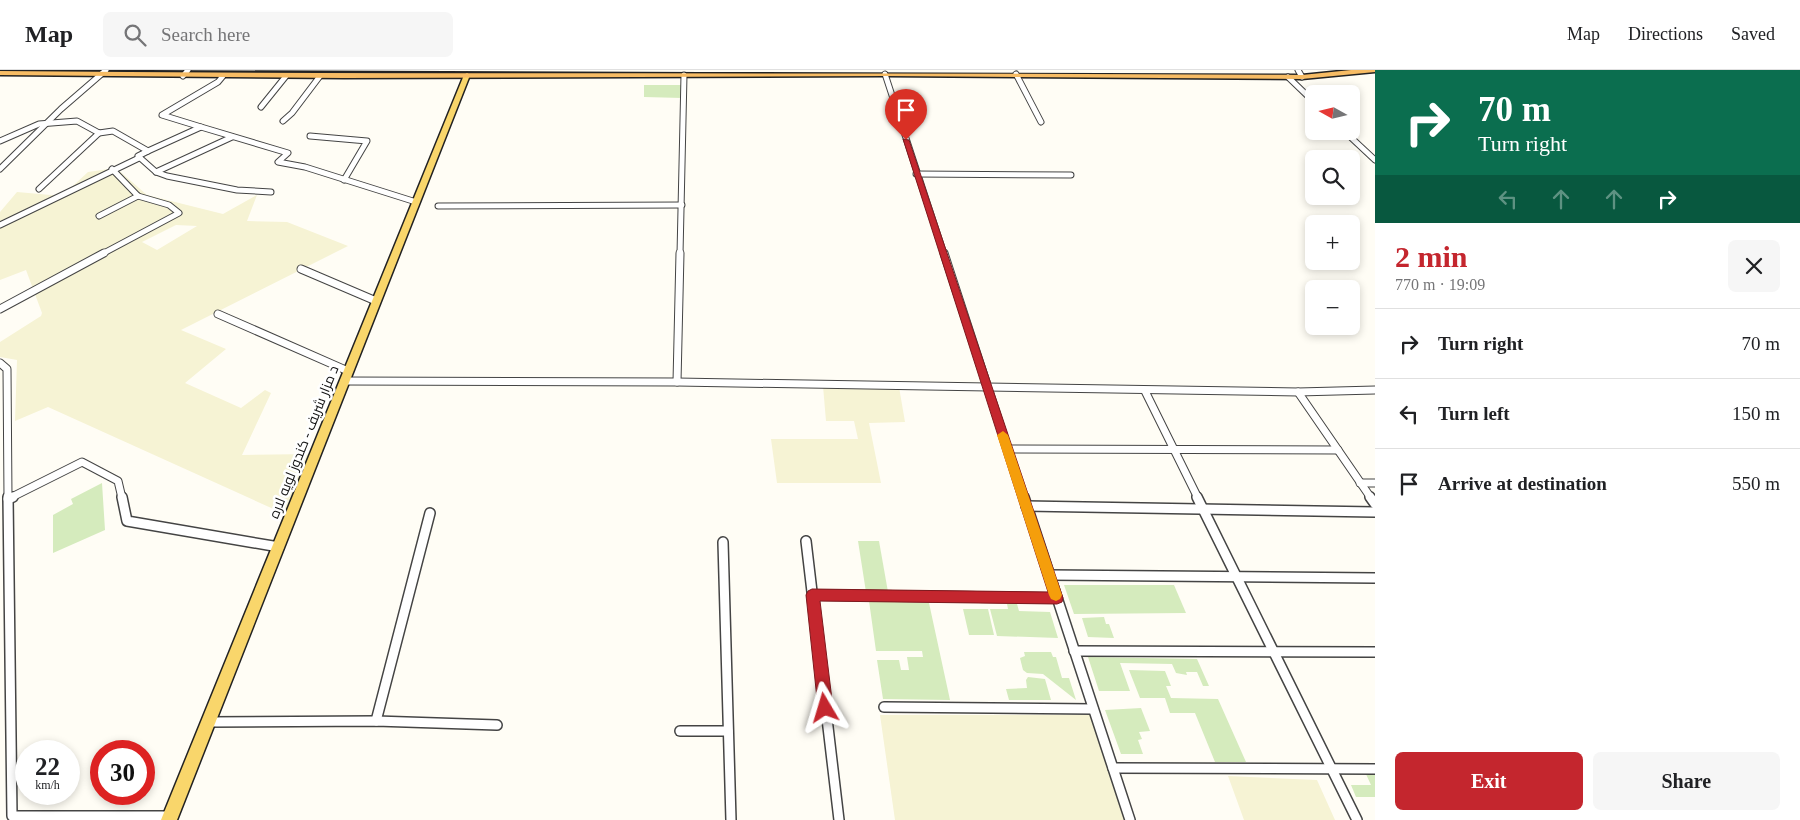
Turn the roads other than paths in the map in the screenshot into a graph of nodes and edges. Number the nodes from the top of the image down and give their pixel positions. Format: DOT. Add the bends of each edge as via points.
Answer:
graph roads {
  1 [pos="1375,70"];
  2 [pos="103,72"];
  3 [pos="554,72"];
  4 [pos="608,72"];
  5 [pos="662,72"];
  6 [pos="750,72"];
  7 [pos="2,73"];
  8 [pos="186,73"];
  9 [pos="425,73"];
  10 [pos="1300,73"];
  11 [pos="281,74"];
  12 [pos="885,74"];
  13 [pos="1016,74"];
  14 [pos="467,75"];
  15 [pos="684,75"];
  16 [pos="223,76"];
  17 [pos="320,76"];
  18 [pos="1288,77"];
  19 [pos="1305,93"];
  20 [pos="261,108"];
  21 [pos="283,121"];
  22 [pos="1041,122"];
  23 [pos="48,124"];
  24 [pos="201,127"];
  25 [pos="99,133"];
  26 [pos="310,136"];
  27 [pos="232,138"];
  28 [pos="1353,140"];
  29 [pos="0,141"];
  30 [pos="1364,150"];
  31 [pos="148,151"];
  32 [pos="1375,151"];
  33 [pos="138,158"];
  34 [pos="1375,160"];
  35 [pos="0,169"];
  36 [pos="112,169"];
  37 [pos="156,172"];
  38 [pos="916,174"];
  39 [pos="1071,175"];
  40 [pos="344,180"];
  41 [pos="39,189"];
  42 [pos="271,192"];
  43 [pos="138,196"];
  44 [pos="416,202"];
  45 [pos="682,205"];
  46 [pos="438,206"];
  47 [pos="99,216"];
  48 [pos="0,225"];
  49 [pos="302,269"];
  50 [pos="376,301"];
  51 [pos="0,309"];
  52 [pos="218,314"];
  53 [pos="0,363"];
  54 [pos="346,376"];
  55 [pos="677,382"];
  56 [pos="986,386"];
  57 [pos="1375,390"];
  58 [pos="1146,391"];
  59 [pos="1298,392"];
  60 [pos="1007,449"];
  61 [pos="1175,450"];
  62 [pos="1338,450"];
  63 [pos="4,477"];
  64 [pos="1360,483"];
  65 [pos="1375,483"];
  66 [pos="8,499"];
  67 [pos="1375,504"];
  68 [pos="1026,506"];
  69 [pos="1204,509"];
  70 [pos="1375,512"];
  71 [pos="430,513"];
  72 [pos="806,541"];
  73 [pos="723,542"];
  74 [pos="279,547"];
  75 [pos="1049,575"];
  76 [pos="1237,577"];
  77 [pos="1375,578"];
  78 [pos="812,595"];
  79 [pos="1057,598"];
  80 [pos="1074,651"];
  81 [pos="1274,652"];
  82 [pos="1375,652"];
  83 [pos="884,708"];
  84 [pos="1094,709"];
  85 [pos="376,721"];
  86 [pos="207,722"];
  87 [pos="497,725"];
  88 [pos="728,730"];
  89 [pos="680,731"];
  90 [pos="1113,768"];
  91 [pos="1332,769"];
  92 [pos="1375,769"];
  93 [pos="170,818"];
  94 [pos="731,820"];
  95 [pos="839,820"];
  96 [pos="1130,820"];
  97 [pos="1357,820"];
  1 -- 10 [label="highway"];
  2 -- 7 [label="highway"];
  2 -- 8 [label="highway"];
  2 -- 23 [label="street"];
  3 -- 4 [label="highway"];
  3 -- 14 [label="highway"];
  4 -- 5 [label="highway"];
  5 -- 15 [label="highway"];
  6 -- 12 [label="highway"];
  6 -- 15 [label="highway"];
  8 -- 16 [label="highway"];
  9 -- 14 [label="highway"];
  9 -- 17 [label="highway"];
  10 -- 18 [label="highway"];
  11 -- 16 [label="highway"];
  11 -- 17 [label="highway"];
  11 -- 20 [label="street"];
  12 -- 13 [label="highway"];
  12 -- 38 [label="street"];
  13 -- 18 [label="highway"];
  13 -- 22 [label="street"];
  14 -- 44 [label="main road, د مزار شریف - کندوز لویه لاره"];
  15 -- 45 [label="street"];
  16 -- 24 [label="street" via="162,115"];
  17 -- 21 [label="street"];
  18 -- 19 [label="street"];
  23 -- 25 [label="street" via="77,121"];
  23 -- 29 [label="street" via="39,124"];
  23 -- 35 [label="street"];
  24 -- 27 [label="street"];
  24 -- 31 [label="street"];
  25 -- 31 [label="street" via="113,131"];
  25 -- 41 [label="street"];
  26 -- 40 [label="street" via="367,141"];
  27 -- 37 [label="street"];
  27 -- 40 [label="street" via="288,153 278,162"];
  28 -- 30 [label="street"];
  30 -- 32 [label="street"];
  30 -- 34 [label="street"];
  31 -- 33 [label="street"];
  33 -- 36 [label="street"];
  33 -- 37 [label="street"];
  36 -- 43 [label="street"];
  36 -- 48 [label="street"];
  37 -- 42 [label="street" via="237,190"];
  38 -- 39 [label="street"];
  38 -- 56 [label="street"];
  40 -- 44 [label="street"];
  43 -- 47 [label="street"];
  43 -- 51 [label="street" via="170,205 180,213"];
  44 -- 50 [label="main road, د مزار شریف - کندوز لویه لاره"];
  45 -- 46 [label="street"];
  45 -- 55 [label="street"];
  49 -- 50 [label="street"];
  50 -- 54 [label="main road, د مزار شریف - کندوز لویه لاره"];
  52 -- 54 [label="street"];
  53 -- 63 [label="street" via="7,369"];
  54 -- 55 [label="street"];
  54 -- 74 [label="main road, د مزار شریف - کندوز لویه لاره"];
  55 -- 56 [label="street"];
  56 -- 58 [label="street"];
  56 -- 60 [label="street"];
  57 -- 59 [label="street"];
  58 -- 59 [label="street"];
  58 -- 61 [label="street"];
  59 -- 62 [label="street"];
  60 -- 61 [label="street"];
  60 -- 68 [label="street"];
  61 -- 62 [label="street"];
  61 -- 69 [label="street"];
  62 -- 64 [label="street"];
  63 -- 66 [label="street"];
  64 -- 65 [label="street"];
  64 -- 67 [label="street"];
  66 -- 74 [label="street" via="82,462 118,481 127,521"];
  66 -- 93 [label="street" via="12,816"];
  68 -- 69 [label="street"];
  68 -- 75 [label="street"];
  69 -- 70 [label="street"];
  69 -- 76 [label="street"];
  71 -- 85 [label="street"];
  72 -- 78 [label="street"];
  73 -- 88 [label="street"];
  74 -- 86 [label="main road, د مزار شریف - کندوز لویه لاره"];
  75 -- 76 [label="street"];
  75 -- 79 [label="street"];
  76 -- 77 [label="street"];
  76 -- 81 [label="street"];
  78 -- 79 [label="street"];
  78 -- 95 [label="street"];
  79 -- 80 [label="street"];
  80 -- 81 [label="street"];
  80 -- 84 [label="street"];
  81 -- 82 [label="street"];
  81 -- 91 [label="street"];
  83 -- 84 [label="street"];
  84 -- 90 [label="street"];
  85 -- 86 [label="street"];
  85 -- 87 [label="street"];
  86 -- 93 [label="main road, د مزار شریف - کندوز لویه لاره"];
  88 -- 89 [label="street"];
  88 -- 94 [label="street"];
  90 -- 91 [label="street"];
  90 -- 96 [label="street"];
  91 -- 92 [label="street"];
  91 -- 97 [label="street"];
}
